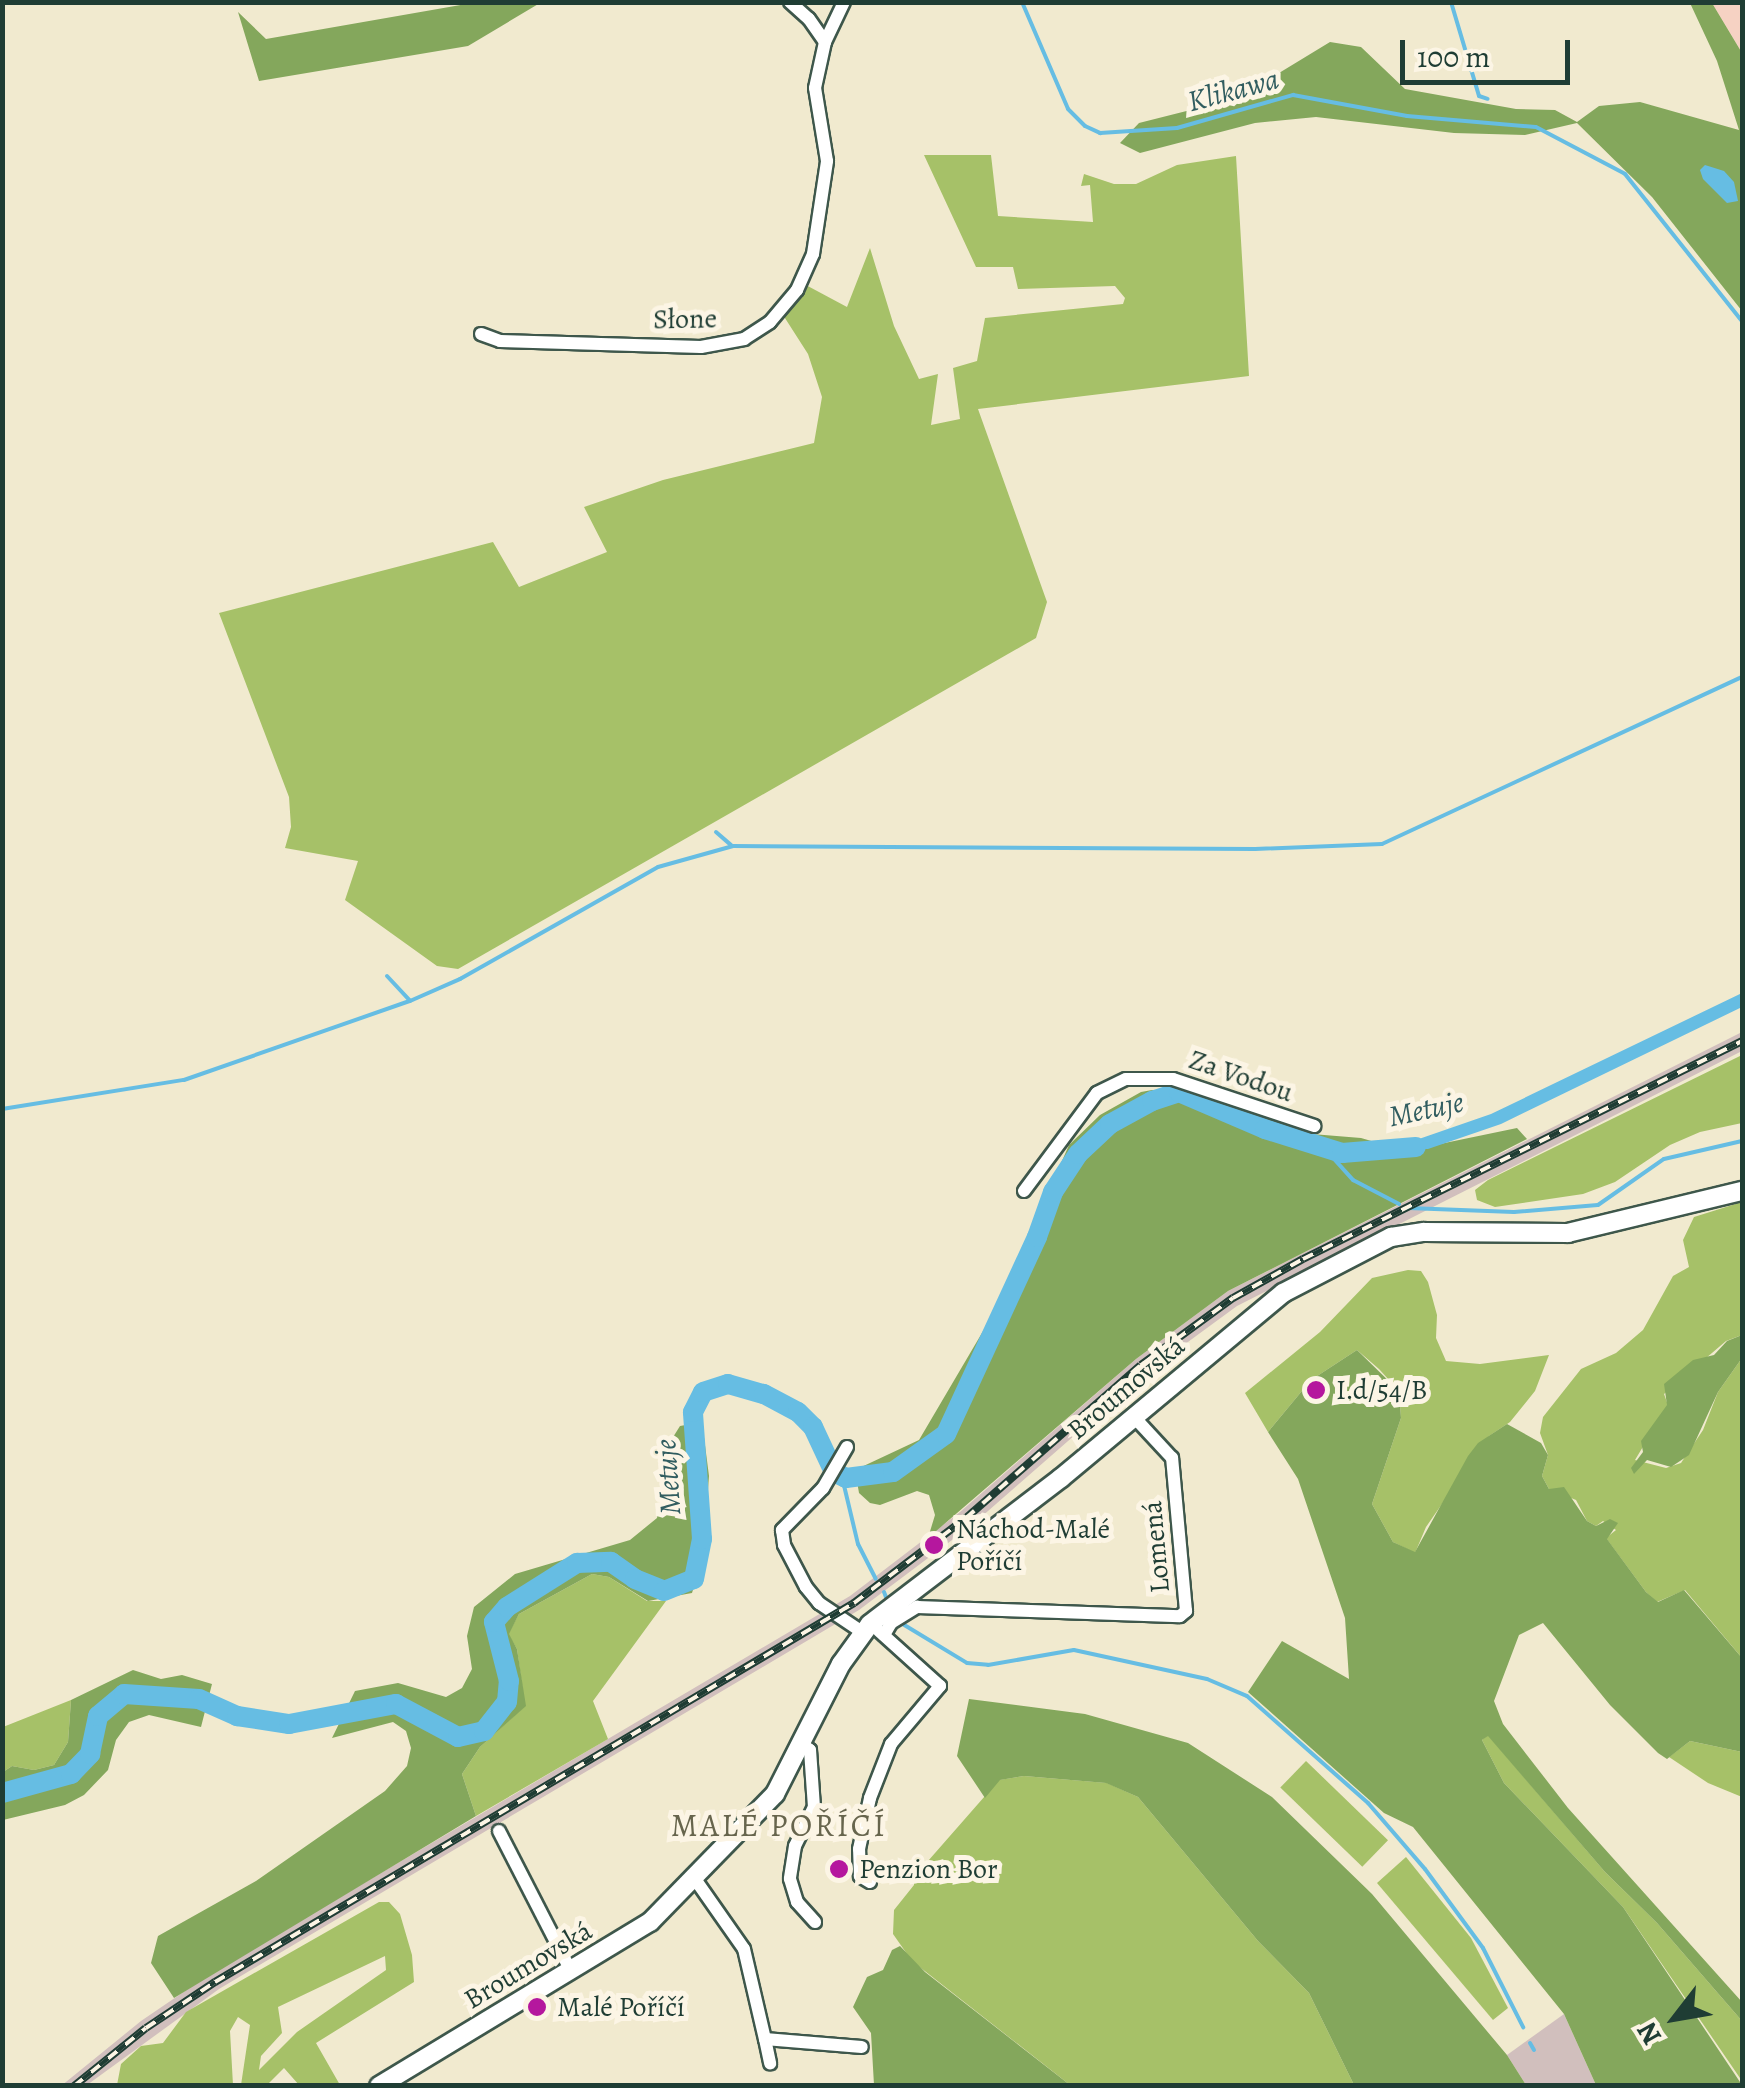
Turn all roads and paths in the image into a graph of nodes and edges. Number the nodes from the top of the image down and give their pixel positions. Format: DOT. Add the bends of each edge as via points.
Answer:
graph roads {
  1 [pos="790,2"];
  2 [pos="844,2"];
  3 [pos="825,42"];
  4 [pos="481,334"];
  5 [pos="1314,1126"];
  6 [pos="1024,1191"];
  7 [pos="1742,1191"];
  8 [pos="1134,1417"];
  9 [pos="847,1447"];
  10 [pos="872,1631"];
  11 [pos="802,1744"];
  12 [pos="499,1830"];
  13 [pos="695,1879"];
  14 [pos="870,1882"];
  15 [pos="815,1922"];
  16 [pos="572,1970"];
  17 [pos="764,2040"];
  18 [pos="862,2047"];
  19 [pos="770,2063"];
  20 [pos="379,2086"];
  1 -- 3 [label="street"];
  2 -- 3 [label="street, Słone"];
  3 -- 4 [label="street, Słone" via="814,88 827,161 820,217 797,290 770,322 744,339 701,347 500,341"];
  5 -- 6 [label="street, Za Vodou" via="1174,1079 1126,1078 1096,1092"];
  7 -- 8 [label="main road, Broumovská" via="1568,1233 1391,1237 1283,1293"];
  8 -- 10 [label="main road, Broumovská"];
  8 -- 10 [label="street, Lomená" via="1172,1458 1186,1611 1180,1616 916,1607"];
  9 -- 10 [label="street" via="824,1488 782,1530 784,1546 819,1604"];
  10 -- 11 [label="main road, Broumovská" via="840,1664"];
  10 -- 14 [label="street" via="940,1686 890,1744 870,1798 859,1848 860,1876"];
  11 -- 13 [label="main road, Broumovská" via="768,1803"];
  11 -- 15 [label="street" via="810,1750 814,1806 795,1846 790,1879 797,1902"];
  12 -- 16 [label="street"];
  13 -- 16 [label="main road, Broumovská" via="650,1922"];
  13 -- 17 [label="street" via="744,1950"];
  16 -- 20 [label="main road, Broumovská"];
  17 -- 18 [label="street"];
  17 -- 19 [label="street"];
}
